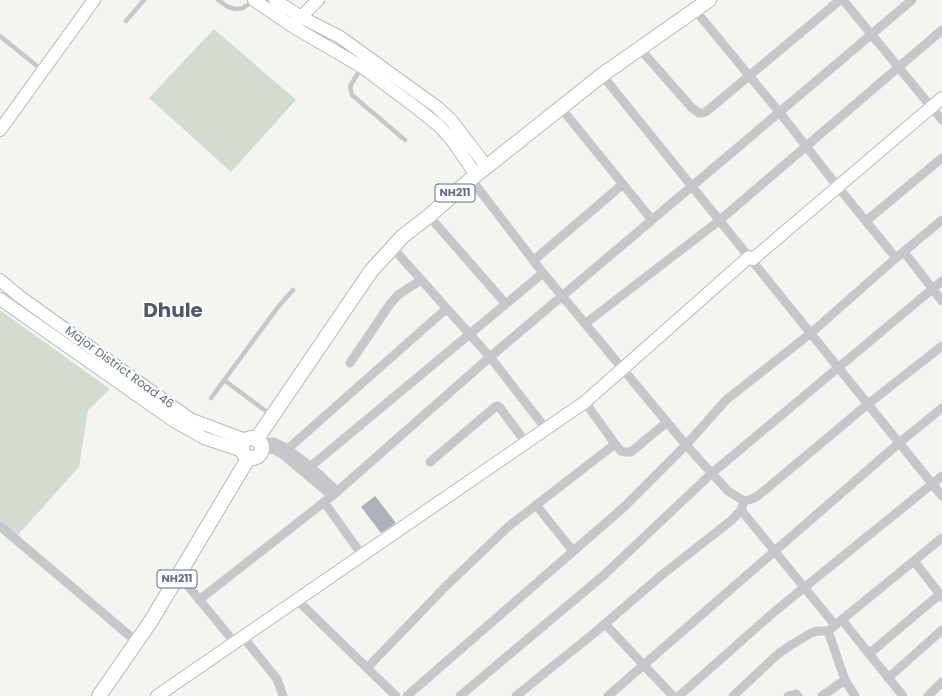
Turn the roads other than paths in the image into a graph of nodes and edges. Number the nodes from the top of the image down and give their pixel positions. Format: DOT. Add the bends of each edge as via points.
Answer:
graph roads {
  1 [pos="94,0"];
  2 [pos="144,0"];
  3 [pos="218,0"];
  4 [pos="254,0"];
  5 [pos="275,0"];
  6 [pos="318,0"];
  7 [pos="709,0"];
  8 [pos="842,0"];
  9 [pos="912,0"];
  10 [pos="695,10"];
  11 [pos="301,17"];
  12 [pos="126,21"];
  13 [pos="292,26"];
  14 [pos="942,30"];
  15 [pos="872,34"];
  16 [pos="0,36"];
  17 [pos="640,49"];
  18 [pos="362,67"];
  19 [pos="899,67"];
  20 [pos="43,71"];
  21 [pos="602,75"];
  22 [pos="749,76"];
  23 [pos="942,98"];
  24 [pos="932,107"];
  25 [pos="561,108"];
  26 [pos="780,113"];
  27 [pos="942,120"];
  28 [pos="0,130"];
  29 [pos="405,140"];
  30 [pos="806,146"];
  31 [pos="942,158"];
  32 [pos="478,174"];
  33 [pos="623,184"];
  34 [pos="692,187"];
  35 [pos="838,187"];
  36 [pos="429,216"];
  37 [pos="652,220"];
  38 [pos="720,220"];
  39 [pos="942,220"];
  40 [pos="866,221"];
  41 [pos="392,247"];
  42 [pos="900,255"];
  43 [pos="750,257"];
  44 [pos="534,260"];
  45 [pos="544,273"];
  46 [pos="0,280"];
  47 [pos="421,280"];
  48 [pos="942,281"];
  49 [pos="932,289"];
  50 [pos="293,290"];
  51 [pos="563,296"];
  52 [pos="0,299"];
  53 [pos="942,301"];
  54 [pos="506,303"];
  55 [pos="446,309"];
  56 [pos="586,323"];
  57 [pos="810,333"];
  58 [pos="469,334"];
  59 [pos="942,346"];
  60 [pos="490,357"];
  61 [pos="350,363"];
  62 [pos="623,368"];
  63 [pos="838,368"];
  64 [pos="224,380"];
  65 [pos="211,398"];
  66 [pos="585,402"];
  67 [pos="868,404"];
  68 [pos="942,408"];
  69 [pos="272,416"];
  70 [pos="668,422"];
  71 [pos="546,429"];
  72 [pos="526,443"];
  73 [pos="899,443"];
  74 [pos="615,444"];
  75 [pos="686,445"];
  76 [pos="253,447"];
  77 [pos="285,451"];
  78 [pos="430,462"];
  79 [pos="307,469"];
  80 [pos="712,473"];
  81 [pos="942,476"];
  82 [pos="932,484"];
  83 [pos="334,494"];
  84 [pos="942,496"];
  85 [pos="744,501"];
  86 [pos="324,502"];
  87 [pos="536,505"];
  88 [pos="741,510"];
  89 [pos="1,528"];
  90 [pos="942,538"];
  91 [pos="774,550"];
  92 [pos="573,551"];
  93 [pos="362,555"];
  94 [pos="914,561"];
  95 [pos="179,575"];
  96 [pos="805,588"];
  97 [pos="941,595"];
  98 [pos="199,600"];
  99 [pos="297,600"];
  100 [pos="839,622"];
  101 [pos="605,624"];
  102 [pos="942,630"];
  103 [pos="828,631"];
  104 [pos="239,640"];
  105 [pos="137,642"];
  106 [pos="869,654"];
  107 [pos="643,665"];
  108 [pos="367,668"];
  109 [pos="888,678"];
  110 [pos="845,680"];
  111 [pos="942,682"];
  112 [pos="99,696"];
  113 [pos="157,696"];
  114 [pos="284,696"];
  115 [pos="396,696"];
  116 [pos="407,696"];
  117 [pos="460,696"];
  118 [pos="516,696"];
  119 [pos="608,696"];
  120 [pos="673,696"];
  121 [pos="679,696"];
  122 [pos="732,696"];
  123 [pos="788,696"];
  124 [pos="798,696"];
  125 [pos="822,696"];
  126 [pos="855,696"];
  127 [pos="903,696"];
  128 [pos="928,696"];
  1 -- 20 [label="main road"];
  2 -- 12 [label="lane"];
  3 -- 4 [label="lane" via="236,9 243,8"];
  4 -- 13 [label="main road"];
  5 -- 11 [label="main road"];
  6 -- 11 [label="main road"];
  7 -- 10 [label="main road, NH211"];
  8 -- 15 [label="street"];
  8 -- 22 [label="street"];
  9 -- 15 [label="street"];
  10 -- 17 [label="main road, NH211"];
  10 -- 22 [label="street"];
  11 -- 13 [label="main road"];
  11 -- 32 [label="main road" via="340,37 437,106 451,120"];
  13 -- 18 [label="main road"];
  14 -- 19 [label="street"];
  15 -- 19 [label="street"];
  15 -- 26 [label="street"];
  16 -- 20 [label="lane"];
  17 -- 21 [label="main road, NH211"];
  17 -- 22 [label="street" via="699,113 707,111"];
  18 -- 29 [label="lane" via="350,86 352,95"];
  18 -- 32 [label="main road" via="438,125"];
  19 -- 24 [label="street"];
  19 -- 30 [label="street"];
  20 -- 28 [label="main road"];
  21 -- 25 [label="main road, NH211"];
  21 -- 34 [label="street"];
  22 -- 26 [label="street"];
  23 -- 24 [label="main road"];
  24 -- 27 [label="street"];
  24 -- 35 [label="main road"];
  25 -- 32 [label="main road, NH211"];
  25 -- 33 [label="street"];
  26 -- 30 [label="street"];
  26 -- 34 [label="street"];
  30 -- 35 [label="street"];
  30 -- 38 [label="street"];
  31 -- 40 [label="street"];
  32 -- 36 [label="main road, NH211"];
  32 -- 44 [label="street"];
  33 -- 37 [label="street"];
  33 -- 44 [label="street"];
  34 -- 37 [label="street"];
  34 -- 38 [label="street"];
  35 -- 40 [label="street"];
  35 -- 43 [label="main road" via="753,259"];
  36 -- 41 [label="main road, NH211"];
  36 -- 54 [label="street"];
  37 -- 51 [label="street"];
  38 -- 43 [label="street"];
  38 -- 56 [label="street"];
  39 -- 42 [label="street"];
  40 -- 42 [label="street"];
  41 -- 47 [label="street"];
  41 -- 69 [label="main road, NH211" via="371,271"];
  42 -- 49 [label="street"];
  42 -- 57 [label="street"];
  43 -- 57 [label="street"];
  43 -- 62 [label="main road"];
  44 -- 45 [label="street"];
  45 -- 51 [label="street"];
  45 -- 54 [label="street"];
  46 -- 76 [label="main road, Major District Road 46" via="25,301 190,419"];
  47 -- 55 [label="street"];
  47 -- 61 [label="street" via="398,295 390,304"];
  48 -- 49 [label="street"];
  49 -- 53 [label="street"];
  49 -- 63 [label="street"];
  50 -- 64 [label="lane"];
  51 -- 56 [label="street"];
  51 -- 60 [label="street"];
  52 -- 76 [label="main road, Major District Road 46" via="174,422 204,438"];
  54 -- 58 [label="street"];
  55 -- 58 [label="street"];
  55 -- 77 [label="street"];
  56 -- 62 [label="street"];
  57 -- 63 [label="street"];
  57 -- 75 [label="street" via="726,400"];
  58 -- 60 [label="street"];
  58 -- 79 [label="street"];
  59 -- 67 [label="street"];
  60 -- 71 [label="street"];
  60 -- 83 [label="street"];
  62 -- 66 [label="main road"];
  62 -- 70 [label="street"];
  63 -- 67 [label="street"];
  63 -- 80 [label="street"];
  64 -- 65 [label="lane"];
  64 -- 69 [label="lane"];
  66 -- 71 [label="main road"];
  66 -- 74 [label="street"];
  67 -- 73 [label="street"];
  67 -- 85 [label="street" via="758,495"];
  68 -- 73 [label="street"];
  69 -- 76 [label="main road, NH211"];
  70 -- 74 [label="street" via="631,452 621,451"];
  70 -- 75 [label="street"];
  71 -- 72 [label="main road"];
  72 -- 78 [label="street" via="498,406"];
  72 -- 93 [label="main road"];
  73 -- 82 [label="street"];
  73 -- 91 [label="street"];
  74 -- 87 [label="street"];
  75 -- 80 [label="street"];
  75 -- 92 [label="street" via="624,507"];
  76 -- 77 [label="street"];
  76 -- 95 [label="main road, NH211"];
  77 -- 79 [label="street"];
  79 -- 83 [label="street"];
  80 -- 85 [label="street" via="728,491"];
  80 -- 117 [label="street" via="604,575"];
  81 -- 82 [label="street"];
  82 -- 84 [label="street"];
  82 -- 96 [label="street"];
  83 -- 86 [label="street"];
  85 -- 88 [label="street"];
  86 -- 93 [label="street"];
  86 -- 98 [label="street"];
  87 -- 92 [label="street"];
  87 -- 108 [label="street" via="467,565"];
  88 -- 91 [label="street"];
  88 -- 101 [label="street"];
  89 -- 105 [label="street"];
  90 -- 94 [label="street"];
  91 -- 96 [label="street"];
  91 -- 107 [label="street"];
  92 -- 116 [label="street"];
  93 -- 99 [label="main road"];
  94 -- 97 [label="street"];
  94 -- 100 [label="street"];
  95 -- 98 [label="street"];
  95 -- 105 [label="main road, NH211"];
  96 -- 100 [label="street"];
  96 -- 121 [label="street"];
  97 -- 106 [label="street"];
  98 -- 104 [label="street"];
  99 -- 104 [label="main road"];
  99 -- 108 [label="street"];
  100 -- 103 [label="street"];
  100 -- 106 [label="street"];
  101 -- 107 [label="street"];
  101 -- 118 [label="street"];
  102 -- 109 [label="street"];
  103 -- 110 [label="street"];
  103 -- 122 [label="street" via="811,633 782,651"];
  104 -- 113 [label="main road"];
  104 -- 114 [label="street" via="277,678"];
  105 -- 112 [label="main road, NH211"];
  106 -- 109 [label="street"];
  107 -- 119 [label="street"];
  107 -- 120 [label="street"];
  108 -- 115 [label="street"];
  109 -- 127 [label="street"];
  110 -- 125 [label="street"];
  110 -- 126 [label="street"];
  111 -- 128 [label="street"];
  123 -- 124 [label="street"];
}
